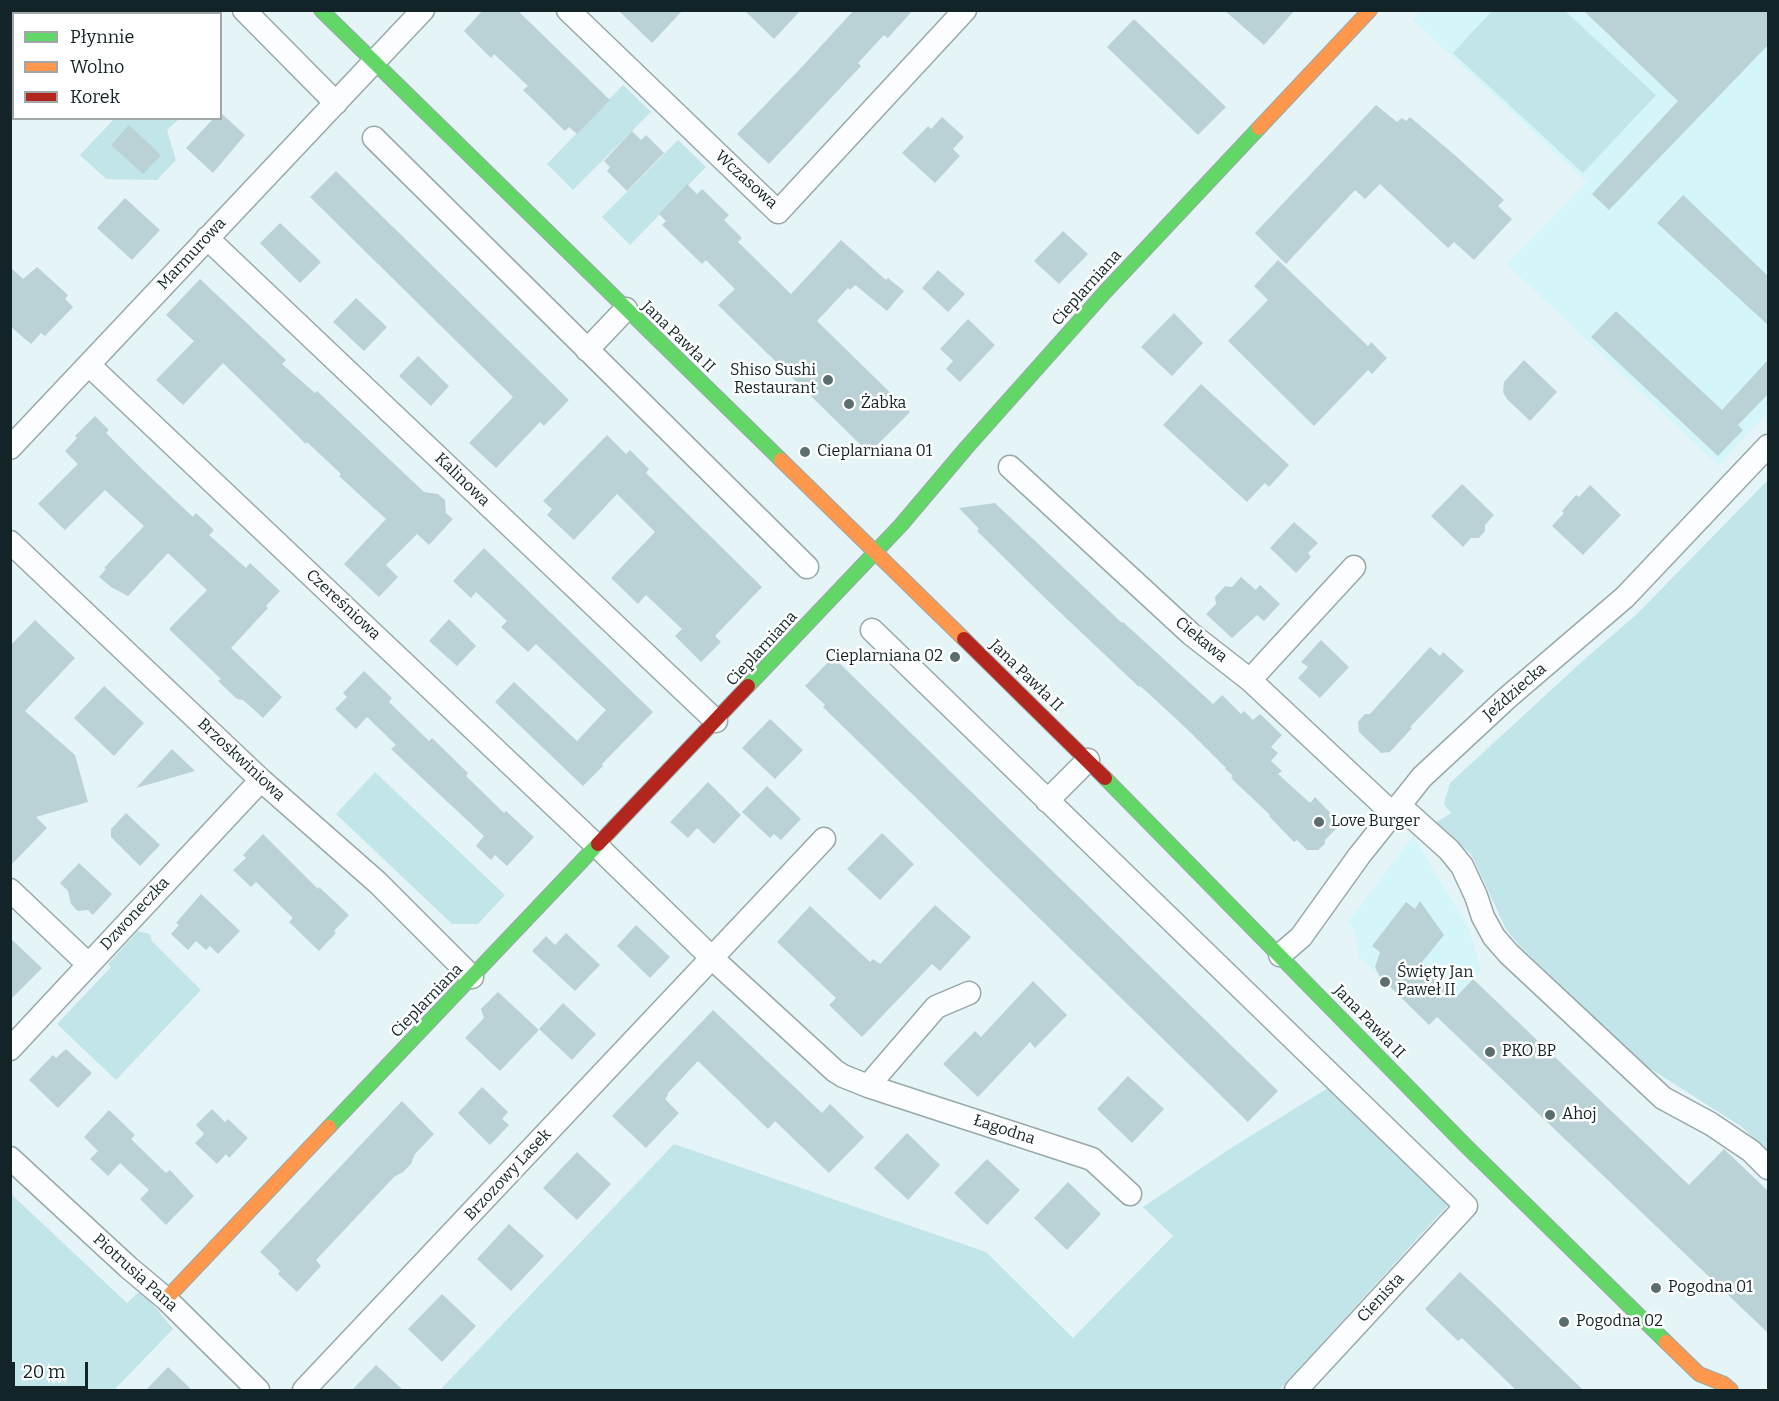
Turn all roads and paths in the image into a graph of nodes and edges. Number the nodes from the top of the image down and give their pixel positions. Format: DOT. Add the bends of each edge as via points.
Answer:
graph roads {
  1 [pos="244,10"];
  2 [pos="321,10"];
  3 [pos="423,10"];
  4 [pos="568,10"];
  5 [pos="964,10"];
  6 [pos="1370,10"];
  7 [pos="375,62"];
  8 [pos="336,103"];
  9 [pos="374,138"];
  10 [pos="207,238"];
  11 [pos="626,309"];
  12 [pos="587,350"];
  13 [pos="89,365"];
  14 [pos="1768,446"];
  15 [pos="10,447"];
  16 [pos="1010,467"];
  17 [pos="10,542"];
  18 [pos="874,551"];
  19 [pos="807,567"];
  20 [pos="1354,567"];
  21 [pos="872,630"];
  22 [pos="1250,680"];
  23 [pos="716,721"];
  24 [pos="1088,760"];
  25 [pos="261,780"];
  26 [pos="1047,801"];
  27 [pos="1395,809"];
  28 [pos="824,839"];
  29 [pos="597,846"];
  30 [pos="10,890"];
  31 [pos="1280,955"];
  32 [pos="713,958"];
  33 [pos="88,964"];
  34 [pos="472,977"];
  35 [pos="969,993"];
  36 [pos="10,1049"];
  37 [pos="868,1086"];
  38 [pos="10,1158"];
  39 [pos="1768,1168"];
  40 [pos="1130,1194"];
  41 [pos="166,1299"];
  42 [pos="1699,1374"];
  43 [pos="258,1390"];
  44 [pos="304,1390"];
  45 [pos="1296,1390"];
  46 [pos="1705,1390"];
  47 [pos="1731,1390"];
  1 -- 8 [label="street"];
  2 -- 7 [label="street, Jana Pawła II"];
  3 -- 7 [label="street, Marmurowa"];
  4 -- 5 [label="street, Wczasowa" via="778,212"];
  6 -- 18 [label="street, Cieplarniana" via="1106,292"];
  7 -- 8 [label="street, Marmurowa"];
  7 -- 11 [label="street, Jana Pawła II"];
  8 -- 10 [label="street, Marmurowa"];
  9 -- 12 [label="street"];
  10 -- 13 [label="street, Marmurowa"];
  10 -- 23 [label="street, Kalinowa"];
  11 -- 12 [label="street"];
  11 -- 18 [label="street, Jana Pawła II"];
  12 -- 19 [label="street"];
  13 -- 15 [label="street, Marmurowa"];
  13 -- 29 [label="street, Czereśniowa"];
  14 -- 27 [label="street, Jeździecka" via="1625,597 1507,698 1422,777"];
  16 -- 22 [label="street, Ciekawa" via="1191,634"];
  17 -- 25 [label="street, Brzoskwiniowa"];
  18 -- 23 [label="street, Cieplarniana"];
  18 -- 24 [label="street, Jana Pawła II"];
  20 -- 22 [label="street"];
  21 -- 26 [label="street"];
  22 -- 27 [label="street, Ciekawa"];
  23 -- 29 [label="street, Cieplarniana"];
  24 -- 26 [label="street"];
  24 -- 31 [label="street, Jana Pawła II"];
  25 -- 33 [label="street, Dzwoneczka"];
  25 -- 34 [label="street, Brzoskwiniowa" via="378,883"];
  26 -- 45 [label="street, Cienista" via="1466,1206"];
  27 -- 31 [label="street, Jeździecka" via="1300,937"];
  27 -- 39 [label="street, Ciekawa" via="1449,849 1462,866 1494,937 1509,954 1663,1098 1711,1124 1751,1151"];
  28 -- 32 [label="street"];
  29 -- 32 [label="street, Łagodna"];
  29 -- 34 [label="street, Cieplarniana"];
  30 -- 33 [label="street"];
  31 -- 42 [label="street, Jana Pawła II" via="1466,1146"];
  32 -- 37 [label="street, Łagodna" via="835,1071"];
  32 -- 44 [label="street, Brzozowy Lasek"];
  33 -- 36 [label="street, Dzwoneczka"];
  34 -- 41 [label="street, Cieplarniana"];
  35 -- 37 [label="street" via="936,1007"];
  37 -- 40 [label="street, Łagodna" via="1092,1159"];
  38 -- 41 [label="street, Piotrusia Pana"];
  41 -- 43 [label="street, Piotrusia Pana"];
  42 -- 46 [label="street, Jana Pawła II"];
  42 -- 47 [label="street, Jana Pawła II"];
}
